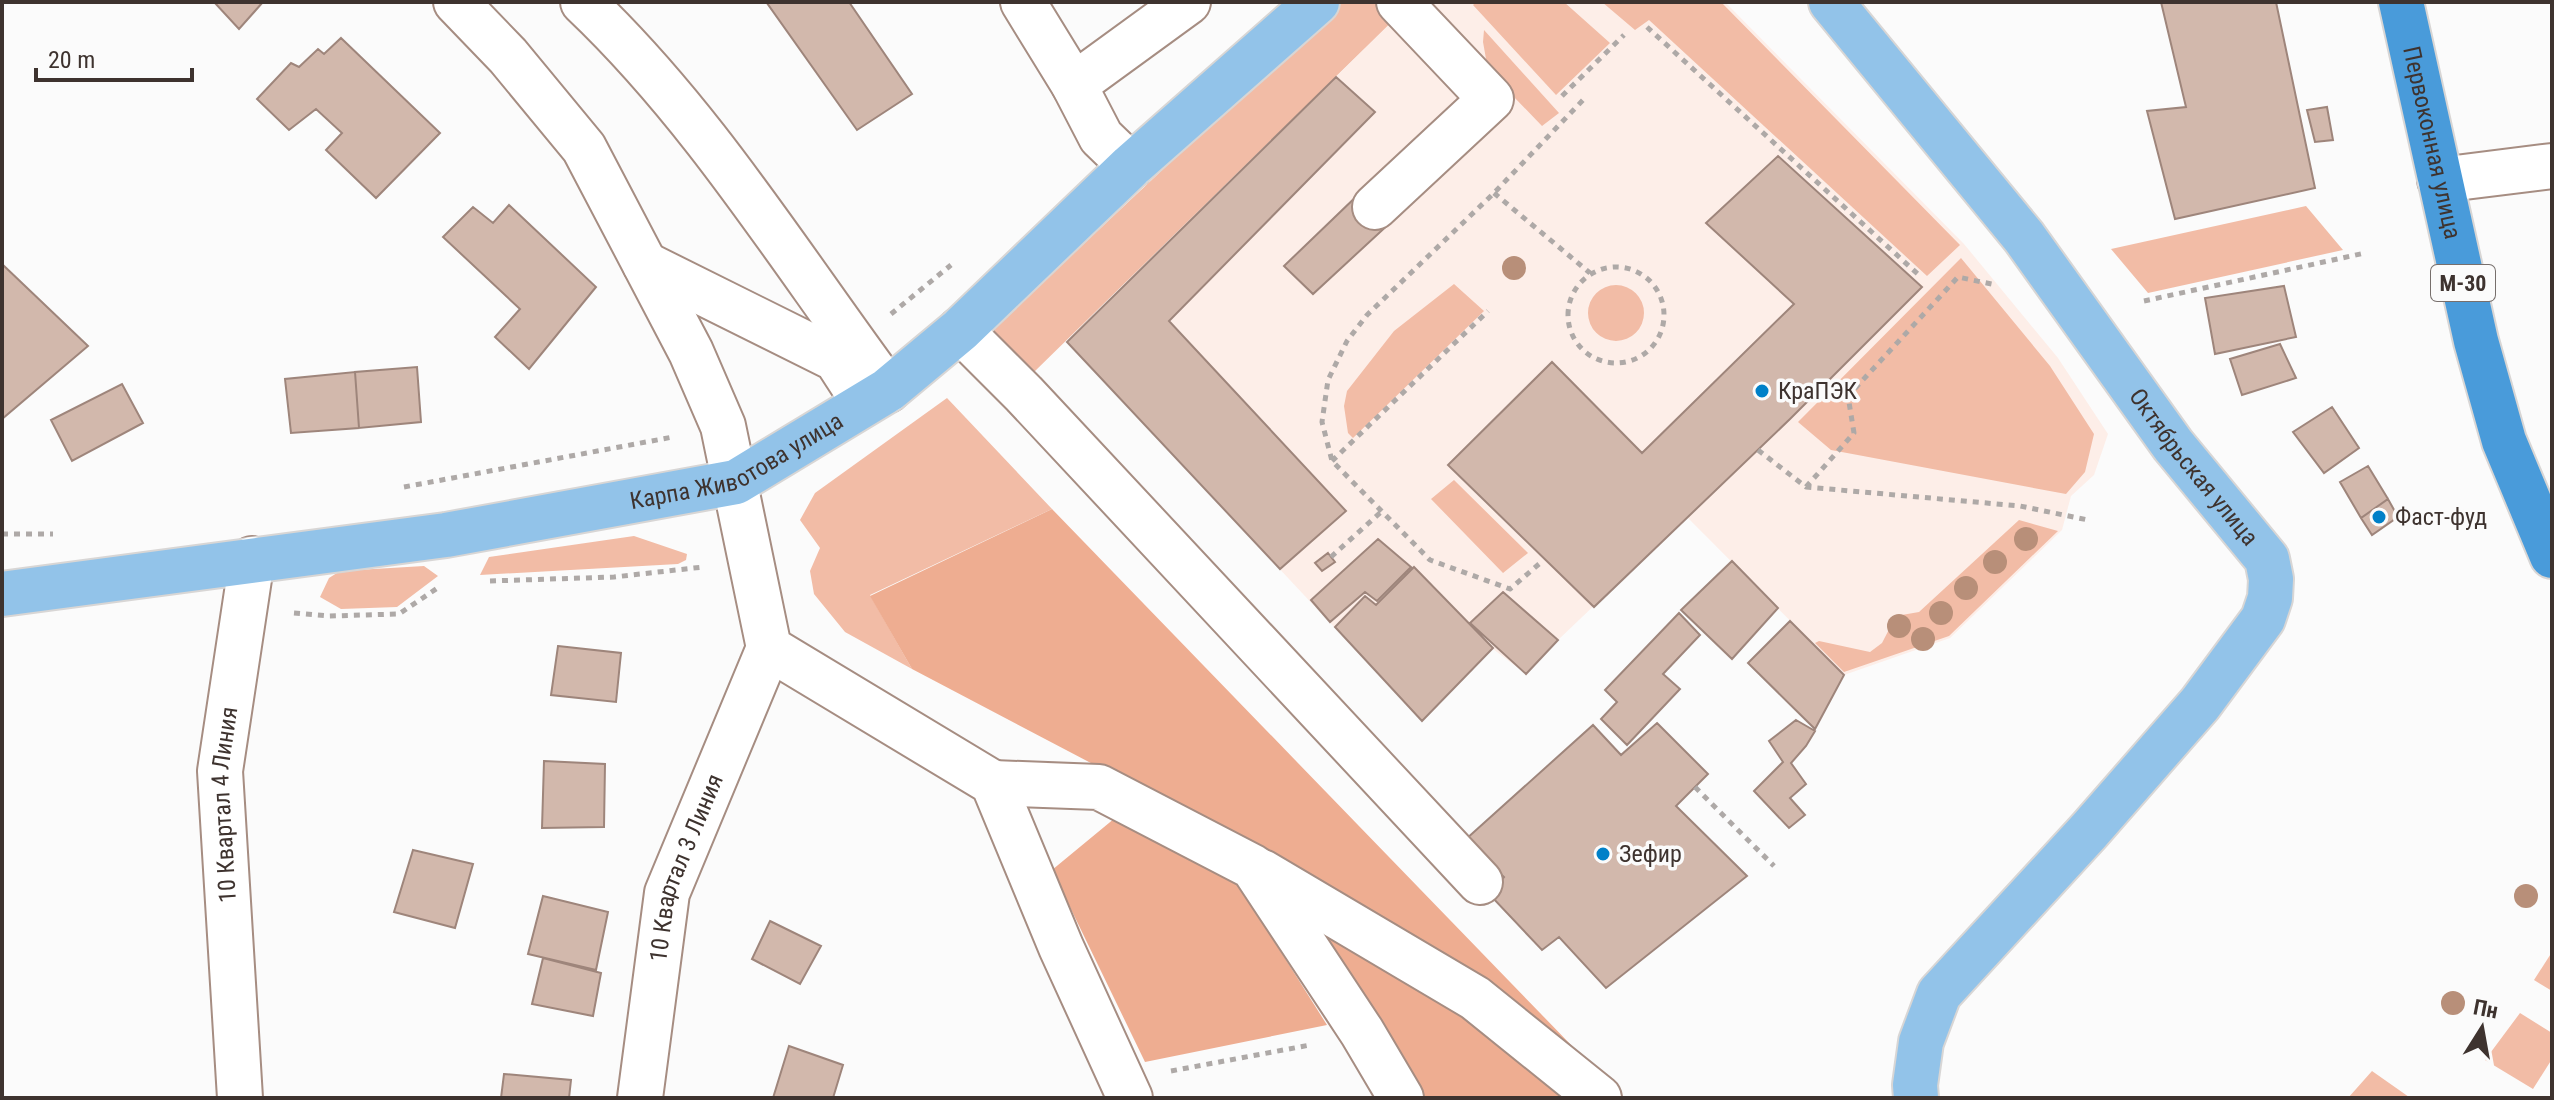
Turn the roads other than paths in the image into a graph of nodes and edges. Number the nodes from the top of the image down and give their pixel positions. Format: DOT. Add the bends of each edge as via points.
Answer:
graph roads {
  1 [pos="456,2"];
  2 [pos="583,2"];
  3 [pos="1023,2"];
  4 [pos="1188,2"];
  5 [pos="1317,2"];
  6 [pos="1399,2"];
  7 [pos="1831,2"];
  8 [pos="2401,2"];
  9 [pos="1074,85"];
  10 [pos="1131,166"];
  11 [pos="2552,166"];
  12 [pos="2440,180"];
  13 [pos="1375,207"];
  14 [pos="645,264"];
  15 [pos="960,330"];
  16 [pos="877,397"];
  17 [pos="736,482"];
  18 [pos="2552,556"];
  19 [pos="252,559"];
  20 [pos="2,594"];
  21 [pos="769,648"];
  22 [pos="993,783"];
  23 [pos="1253,867"];
  24 [pos="1480,882"];
  25 [pos="1126,1089"];
  26 [pos="240,1098"];
  27 [pos="640,1098"];
  28 [pos="1401,1098"];
  29 [pos="1599,1098"];
  30 [pos="1916,1098"];
  1 -- 14 [label="street" via="584,148"];
  2 -- 16 [label="street" via="708,141"];
  3 -- 9 [label="street"];
  4 -- 9 [label="street"];
  5 -- 10 [label="main road, Карпа Животова улица"];
  6 -- 13 [label="street" via="1491,99"];
  7 -- 30 [label="main road, Октябрьская улица" via="2024,237 2173,445 2267,559 2271,579 2263,619 2200,704 1939,994 1921,1042"];
  8 -- 12 [label="highway, Первоконная улица / М-30"];
  9 -- 10 [label="street" via="1101,137"];
  10 -- 15 [label="main road, Карпа Животова улица"];
  11 -- 12 [label="street"];
  12 -- 18 [label="highway, Первоконная улица / М-30" via="2504,441"];
  14 -- 16 [label="street" via="836,359"];
  14 -- 17 [label="street" via="723,426"];
  15 -- 16 [label="main road, Карпа Животова улица"];
  15 -- 24 [label="street"];
  16 -- 17 [label="main road, Карпа Животова улица"];
  17 -- 19 [label="main road, Карпа Животова улица" via="446,535"];
  17 -- 21 [label="street"];
  19 -- 20 [label="main road, Карпа Животова улица"];
  19 -- 26 [label="street, 10 Квартал 4 Линия" via="220,771"];
  21 -- 22 [label="street"];
  21 -- 27 [label="street, 10 Квартал 3 Линия" via="667,893"];
  22 -- 23 [label="street" via="1099,787"];
  22 -- 25 [label="street"];
  23 -- 28 [label="street"];
  23 -- 29 [label="street" via="1475,998"];
}
